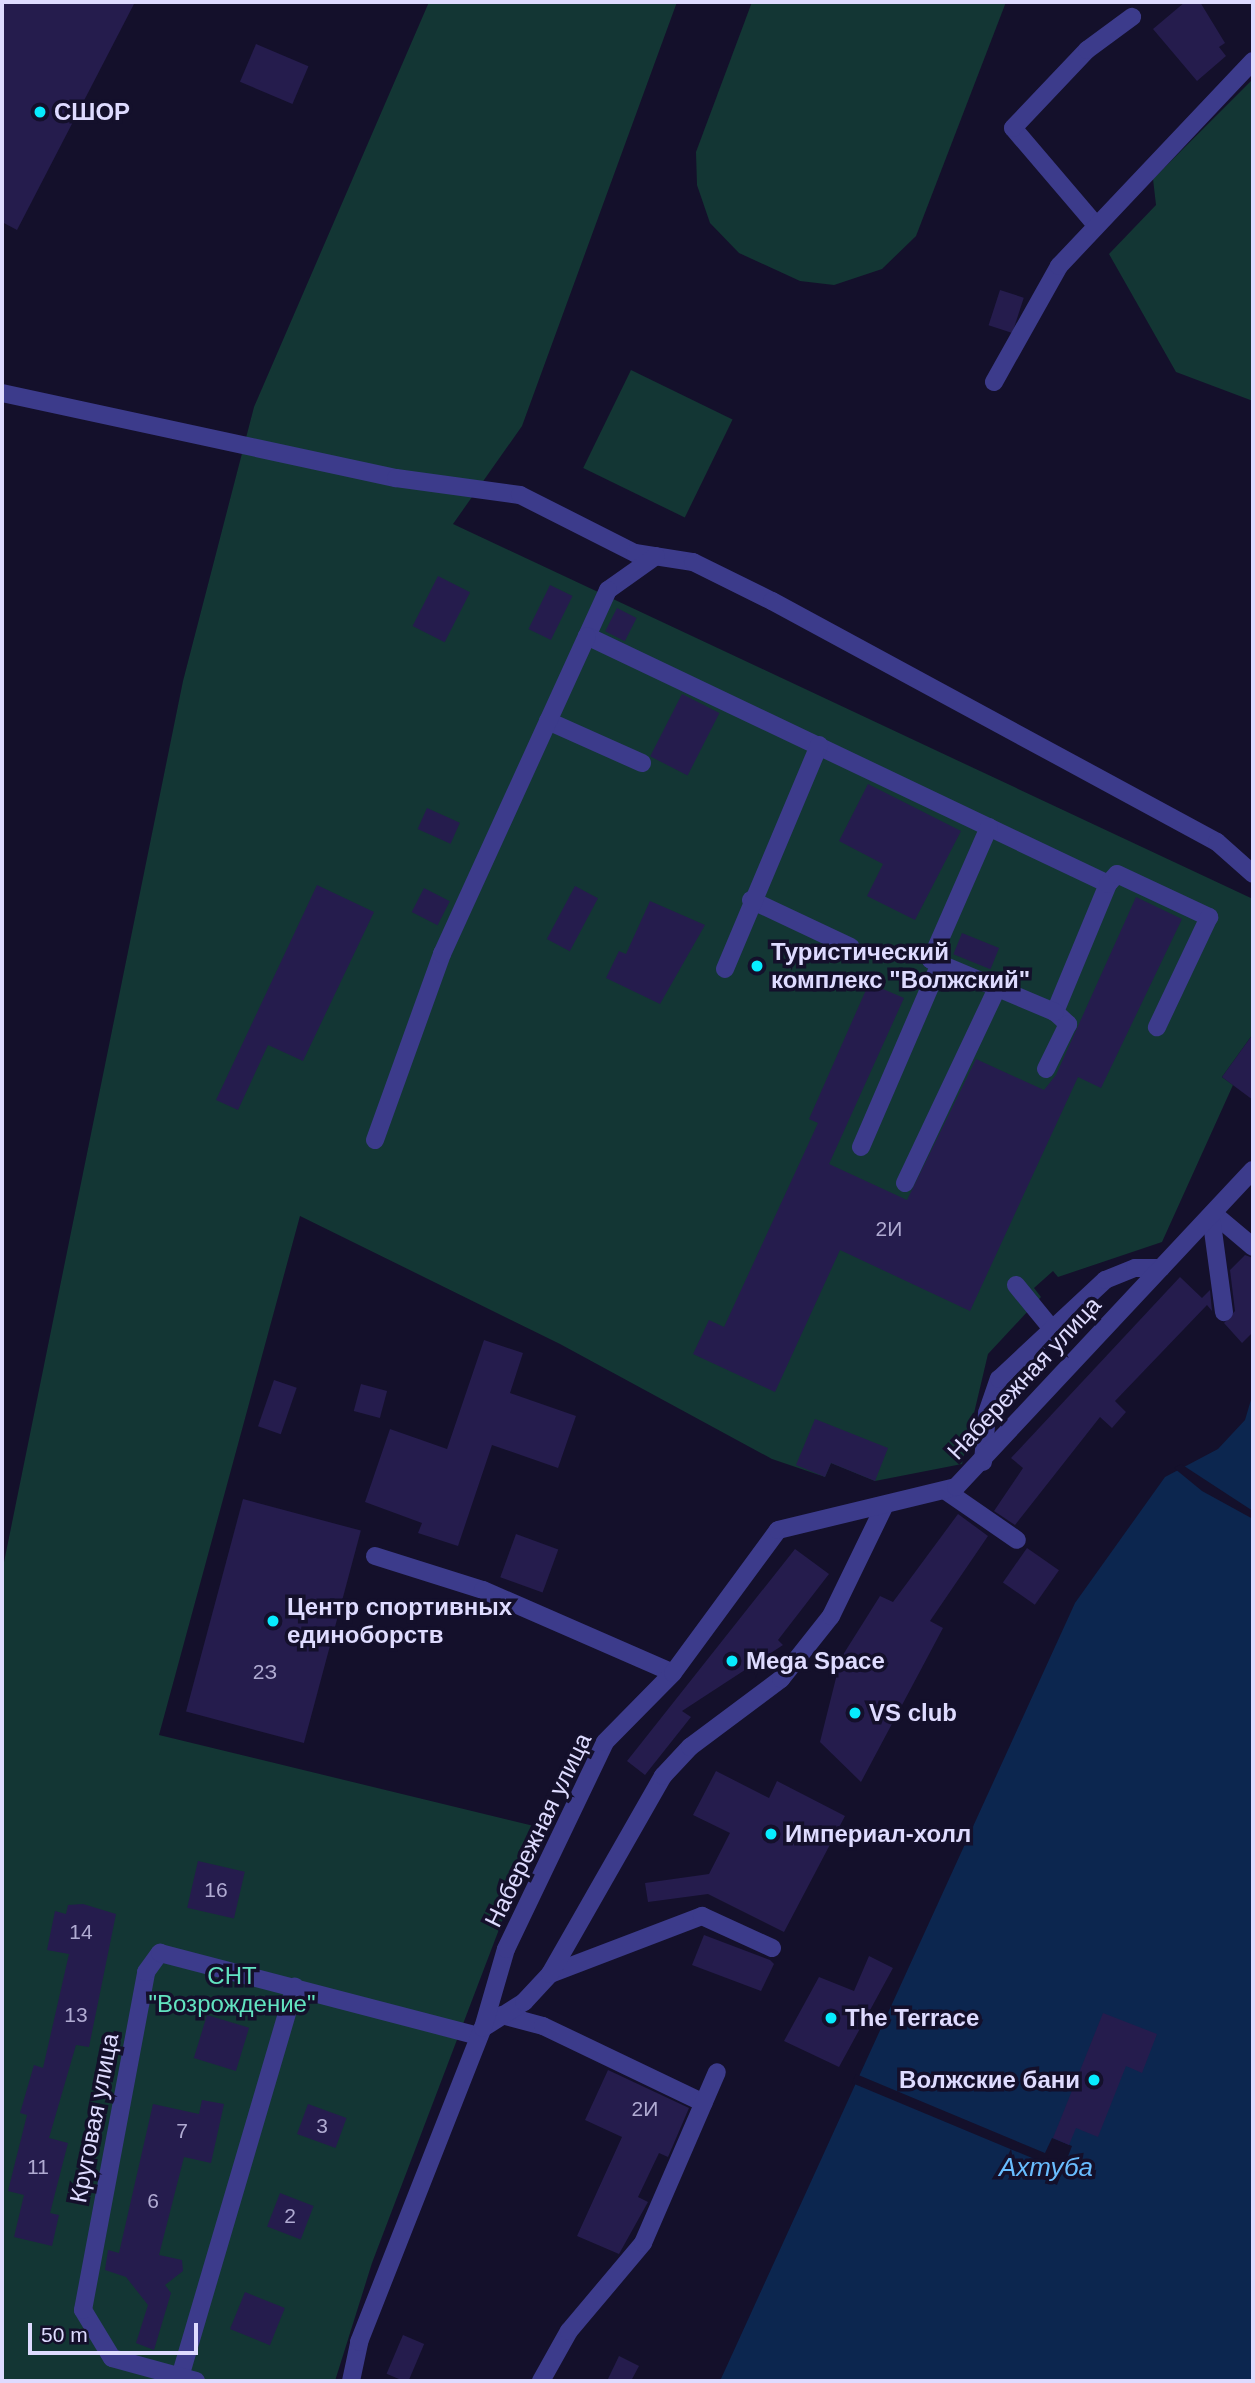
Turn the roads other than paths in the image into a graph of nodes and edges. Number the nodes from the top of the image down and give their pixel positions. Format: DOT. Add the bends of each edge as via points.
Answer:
graph roads {
  1 [pos="1132,17"];
  2 [pos="1253,61"];
  3 [pos="1095,224"];
  4 [pos="994,382"];
  5 [pos="2,393"];
  6 [pos="656,556"];
  7 [pos="587,636"];
  8 [pos="548,721"];
  9 [pos="819,746"];
  10 [pos="642,763"];
  11 [pos="989,827"];
  12 [pos="1253,874"];
  13 [pos="1108,884"];
  14 [pos="751,900"];
  15 [pos="851,947"];
  16 [pos="940,964"];
  17 [pos="725,969"];
  18 [pos="997,988"];
  19 [pos="1055,1012"];
  20 [pos="1157,1027"];
  21 [pos="1046,1069"];
  22 [pos="375,1140"];
  23 [pos="862,1147"];
  24 [pos="1253,1170"];
  25 [pos="905,1183"];
  26 [pos="1212,1215"];
  27 [pos="1253,1247"];
  28 [pos="1161,1268"];
  29 [pos="1016,1285"];
  30 [pos="1224,1312"];
  31 [pos="1052,1329"];
  32 [pos="983,1462"];
  33 [pos="946,1491"];
  34 [pos="884,1507"];
  35 [pos="1017,1540"];
  36 [pos="375,1556"];
  37 [pos="673,1673"];
  38 [pos="772,1948"];
  39 [pos="550,1974"];
  40 [pos="295,1987"];
  41 [pos="502,2015"];
  42 [pos="481,2032"];
  43 [pos="717,2072"];
  44 [pos="704,2103"];
  45 [pos="188,2379"];
  46 [pos="351,2381"];
  47 [pos="541,2381"];
  1 -- 3 [label="street" via="1087,50 1013,128"];
  2 -- 3 [label="street"];
  3 -- 4 [label="street" via="1059,266"];
  5 -- 6 [label="street" via="396,478 520,495 635,553"];
  6 -- 7 [label="street" via="608,590"];
  6 -- 12 [label="street" via="693,562 857,646 1217,842"];
  7 -- 8 [label="street"];
  7 -- 9 [label="street"];
  8 -- 10 [label="street"];
  8 -- 22 [label="street" via="442,954"];
  9 -- 11 [label="street"];
  9 -- 14 [label="street"];
  11 -- 13 [label="street"];
  11 -- 16 [label="street" via="931,960"];
  13 -- 19 [label="street"];
  13 -- 20 [label="street" via="1117,874 1209,917"];
  14 -- 15 [label="street"];
  14 -- 17 [label="street"];
  16 -- 18 [label="street"];
  16 -- 23 [label="street"];
  18 -- 19 [label="street"];
  18 -- 25 [label="street"];
  19 -- 21 [label="street" via="1068,1024"];
  24 -- 26 [label="street, Набережная улица"];
  26 -- 27 [label="street"];
  26 -- 28 [label="street, Набережная улица"];
  26 -- 30 [label="street"];
  28 -- 31 [label="street" via="1135,1268 1105,1280"];
  28 -- 32 [label="street, Набережная улица"];
  29 -- 31 [label="street"];
  31 -- 32 [label="street" via="999,1379 987,1413"];
  32 -- 33 [label="street, Набережная улица"];
  33 -- 34 [label="street, Набережная улица"];
  33 -- 35 [label="street"];
  34 -- 37 [label="street, Набережная улица" via="778,1530"];
  34 -- 39 [label="street" via="831,1616 789,1668 663,1776"];
  36 -- 37 [label="street" via="483,1590"];
  37 -- 42 [label="street, Набережная улица" via="605,1742 506,1949"];
  38 -- 39 [label="street" via="702,1916"];
  39 -- 41 [label="street"];
  40 -- 42 [label="street, Круговая улица"];
  40 -- 45 [label="street, Круговая улица"];
  40 -- 45 [label="street, Круговая улица" via="177,1952 160,1953 146,1972 83,2310 112,2358"];
  41 -- 42 [label="street"];
  41 -- 44 [label="street" via="543,2026"];
  42 -- 46 [label="street, Набережная улица" via="359,2342"];
  43 -- 44 [label="street"];
  44 -- 47 [label="street" via="643,2244 569,2331"];
}
